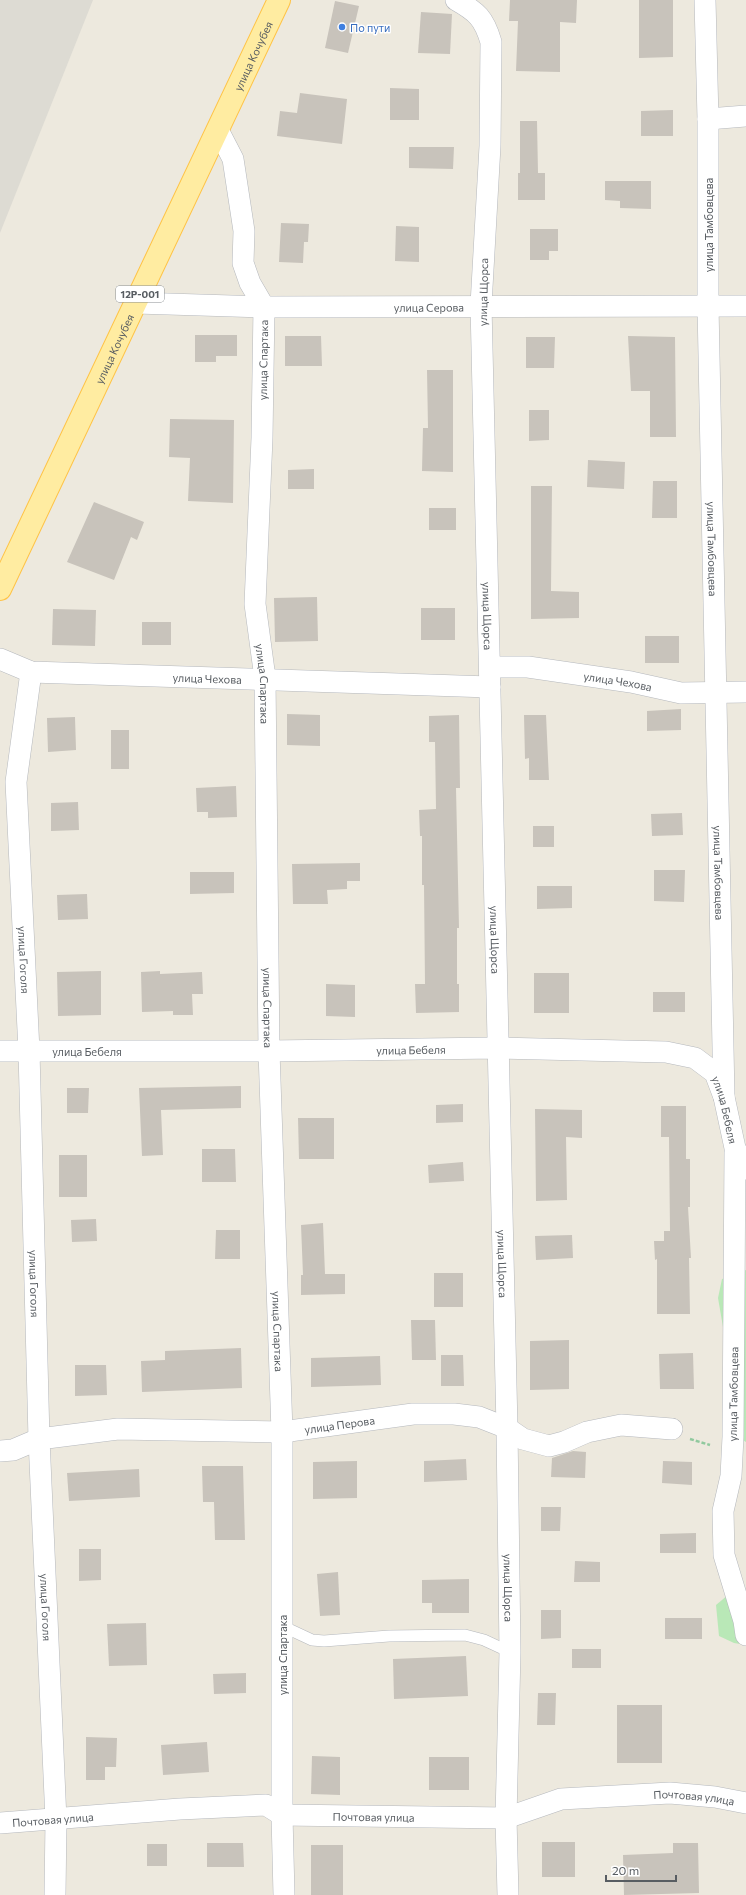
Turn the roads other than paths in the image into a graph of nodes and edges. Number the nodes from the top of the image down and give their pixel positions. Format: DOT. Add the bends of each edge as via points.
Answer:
graph roads {
  1 [pos="279,0"];
  2 [pos="456,0"];
  3 [pos="705,0"];
  4 [pos="746,116"];
  5 [pos="708,119"];
  6 [pos="218,130"];
  7 [pos="136,303"];
  8 [pos="481,305"];
  9 [pos="708,306"];
  10 [pos="746,306"];
  11 [pos="264,307"];
  12 [pos="0,589"];
  13 [pos="0,659"];
  14 [pos="31,672"];
  15 [pos="490,677"];
  16 [pos="265,678"];
  17 [pos="746,692"];
  18 [pos="716,694"];
  19 [pos="497,1048"];
  20 [pos="0,1051"];
  21 [pos="29,1051"];
  22 [pos="269,1051"];
  23 [pos="724,1098"];
  24 [pos="735,1148"];
  25 [pos="746,1169"];
  26 [pos="507,1428"];
  27 [pos="672,1429"];
  28 [pos="282,1432"];
  29 [pos="38,1439"];
  30 [pos="0,1451"];
  31 [pos="282,1626"];
  32 [pos="746,1635"];
  33 [pos="510,1652"];
  34 [pos="746,1802"];
  35 [pos="282,1815"];
  36 [pos="506,1818"];
  37 [pos="56,1820"];
  38 [pos="0,1823"];
  39 [pos="56,1895"];
  40 [pos="284,1895"];
  41 [pos="508,1895"];
  1 -- 6 [label="main road, улица Кочубея / 12Р-001"];
  2 -- 8 [label="street, улица Щорса" via="476,12 486,26 491,42 490,146"];
  3 -- 5 [label="street, улица Тамбовцева"];
  4 -- 5 [label="street"];
  5 -- 9 [label="street, улица Тамбовцева"];
  6 -- 7 [label="main road, улица Кочубея / 12Р-001"];
  6 -- 11 [label="street, улица Спартака" via="233,159 244,231 243,263 250,283"];
  7 -- 11 [label="street, улица Серова"];
  7 -- 12 [label="main road, улица Кочубея / 12Р-001"];
  8 -- 9 [label="street, улица Серова"];
  8 -- 11 [label="street, улица Серова"];
  8 -- 15 [label="street, улица Щорса"];
  9 -- 10 [label="street, улица Серова"];
  9 -- 18 [label="street, улица Тамбовцева"];
  11 -- 16 [label="street, улица Спартака" via="255,604"];
  13 -- 14 [label="street, улица Чехова"];
  14 -- 16 [label="street, улица Чехова"];
  14 -- 21 [label="street, улица Гоголя" via="16,782"];
  15 -- 16 [label="street, улица Чехова"];
  15 -- 18 [label="street, улица Чехова" via="528,668 631,682 681,693"];
  15 -- 19 [label="street, улица Щорса"];
  16 -- 22 [label="street, улица Спартака"];
  17 -- 18 [label="street, улица Чехова"];
  18 -- 23 [label="street, улица Тамбовцева"];
  19 -- 22 [label="street, улица Бебеля"];
  19 -- 23 [label="street, улица Бебеля" via="673,1053 695,1058 715,1073"];
  19 -- 26 [label="street, улица Щорса"];
  20 -- 21 [label="street, улица Бебеля"];
  21 -- 22 [label="street, улица Бебеля"];
  21 -- 29 [label="street, улица Гоголя"];
  22 -- 28 [label="street, улица Спартака"];
  23 -- 24 [label="street, улица Бебеля"];
  24 -- 25 [label="street, улица Бебеля"];
  24 -- 32 [label="street, улица Тамбовцева" via="732,1443 730,1476 723,1511 724,1555"];
  26 -- 27 [label="street, улица Перова" via="523,1439 549,1446 587,1432 620,1425"];
  26 -- 28 [label="street, улица Перова" via="479,1417 413,1414"];
  26 -- 33 [label="street, улица Щорса"];
  28 -- 29 [label="street, улица Перова" via="118,1429"];
  28 -- 31 [label="street, улица Спартака"];
  29 -- 30 [label="street, улица Перова" via="13,1450"];
  29 -- 37 [label="street, улица Гоголя"];
  31 -- 33 [label="lane" via="312,1640 324,1641 389,1636 465,1635 484,1640"];
  31 -- 35 [label="street, улица Спартака"];
  33 -- 36 [label="street, улица Щорса"];
  34 -- 36 [label="street, Почтовая улица" via="670,1793 569,1799"];
  35 -- 36 [label="street, Почтовая улица"];
  35 -- 37 [label="street, Почтовая улица" via="266,1805 180,1809"];
  35 -- 40 [label="street, улица Спартака"];
  36 -- 41 [label="street, улица Щорса"];
  37 -- 38 [label="street, Почтовая улица"];
  37 -- 39 [label="street, улица Гоголя"];
}
